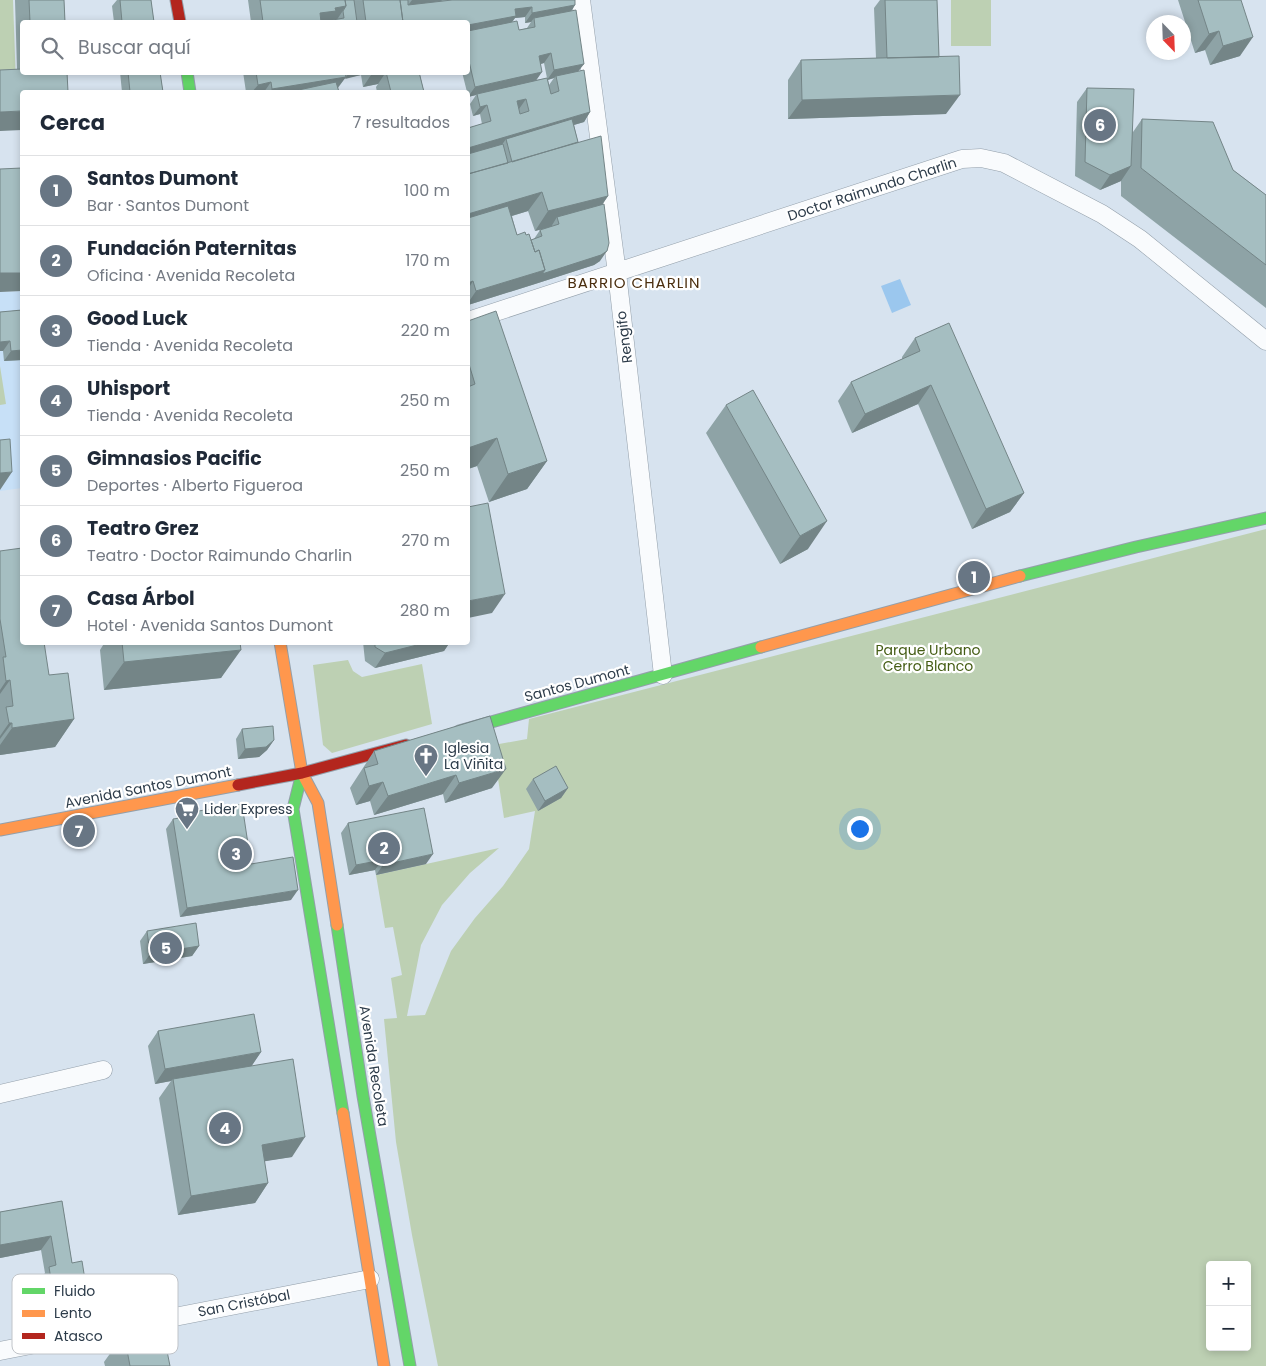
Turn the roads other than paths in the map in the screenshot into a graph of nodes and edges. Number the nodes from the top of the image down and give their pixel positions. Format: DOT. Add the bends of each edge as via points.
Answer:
graph roads {
  1 [pos="176,0"];
  2 [pos="581,0"];
  3 [pos="180,20"];
  4 [pos="187,75"];
  5 [pos="190,90"];
  6 [pos="617,273"];
  7 [pos="470,320"];
  8 [pos="1266,341"];
  9 [pos="1266,518"];
  10 [pos="281,645"];
  11 [pos="663,674"];
  12 [pos="444,735"];
  13 [pos="416,742"];
  14 [pos="302,773"];
  15 [pos="0,830"];
  16 [pos="103,1070"];
  17 [pos="0,1094"];
  18 [pos="379,1280"];
  19 [pos="397,1292"];
  20 [pos="178,1318"];
  21 [pos="384,1366"];
  22 [pos="410,1366"];
  1 -- 3 [label="main road"];
  2 -- 6 [label="street, Rengifo"];
  4 -- 5 [label="main road"];
  6 -- 7 [label="street, Doctor Raimundo Charlin"];
  6 -- 8 [label="street, Doctor Raimundo Charlin" via="962,159 981,158 1004,163 1102,214 1140,239"];
  6 -- 11 [label="street, Rengifo"];
  9 -- 11 [label="main road, Santos Dumont" via="1022,576"];
  10 -- 14 [label="main road, Avenida Recoleta"];
  11 -- 12 [label="main road, Santos Dumont"];
  13 -- 14 [label="main road"];
  14 -- 15 [label="main road, Avenida Santos Dumont"];
  14 -- 18 [label="main road, Avenida Recoleta" via="293,809"];
  14 -- 19 [label="main road, Avenida Recoleta" via="318,803"];
  16 -- 17 [label="street"];
  18 -- 19 [label="main road"];
  18 -- 20 [label="street, San Cristóbal"];
  18 -- 21 [label="main road, Avenida Recoleta"];
  19 -- 22 [label="main road, Avenida Recoleta"];
}
